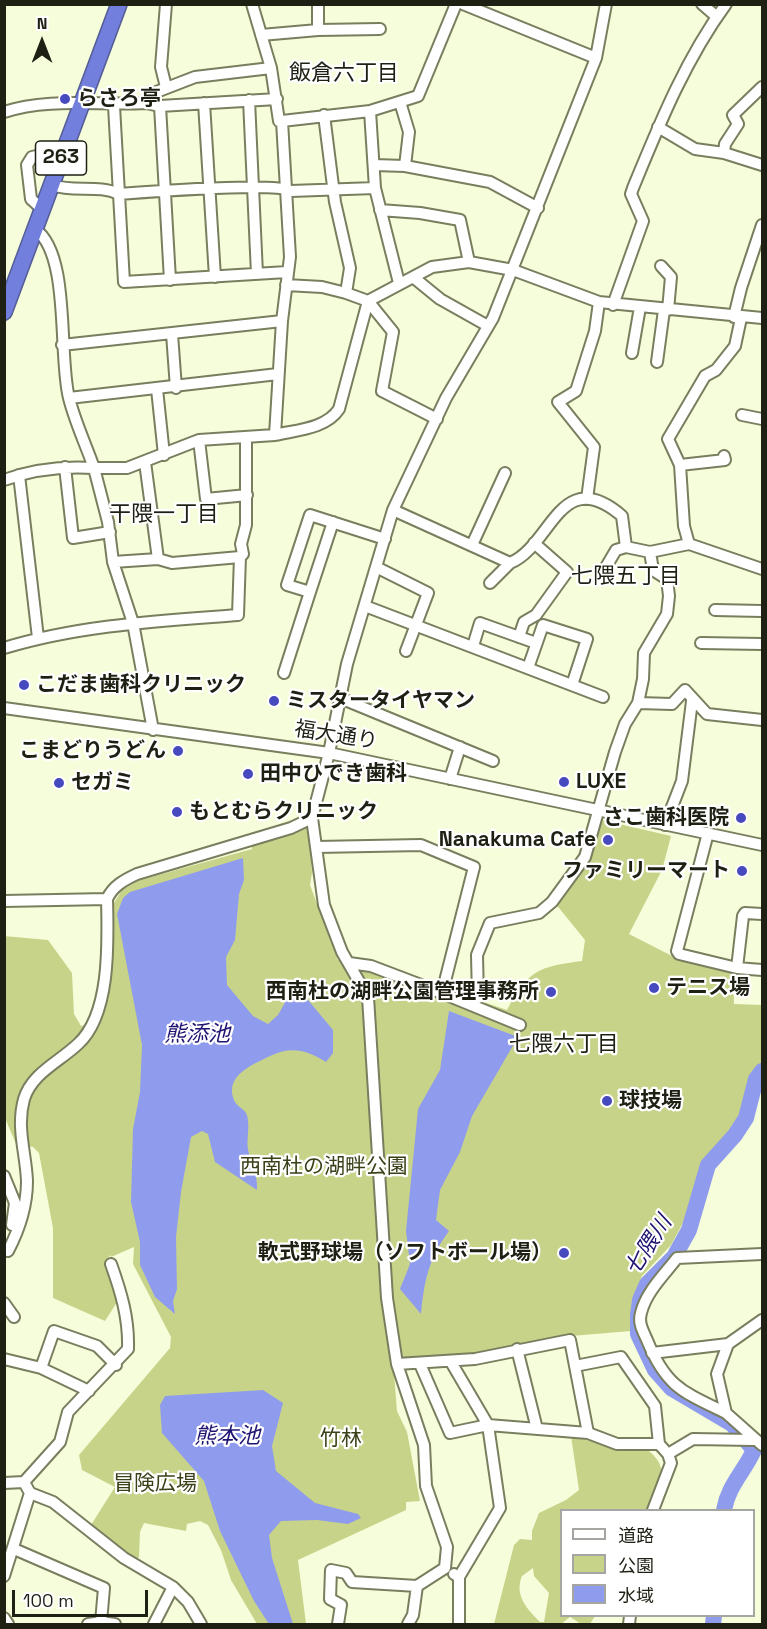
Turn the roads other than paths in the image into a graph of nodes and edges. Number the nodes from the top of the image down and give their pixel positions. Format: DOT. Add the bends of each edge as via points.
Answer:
graph roads {
  1 [pos="119,4"];
  2 [pos="166,4"];
  3 [pos="252,4"];
  4 [pos="318,4"];
  5 [pos="456,4"];
  6 [pos="463,4"];
  7 [pos="606,4"];
  8 [pos="702,4"];
  9 [pos="726,4"];
  10 [pos="717,17"];
  11 [pos="380,29"];
  12 [pos="318,30"];
  13 [pos="261,35"];
  14 [pos="596,58"];
  15 [pos="271,68"];
  16 [pos="166,87"];
  17 [pos="762,87"];
  18 [pos="277,99"];
  19 [pos="249,100"];
  20 [pos="400,102"];
  21 [pos="146,103"];
  22 [pos="204,103"];
  23 [pos="81,105"];
  24 [pos="114,106"];
  25 [pos="160,106"];
  26 [pos="370,111"];
  27 [pos="4,112"];
  28 [pos="324,115"];
  29 [pos="282,121"];
  30 [pos="658,127"];
  31 [pos="724,153"];
  32 [pos="63,154"];
  33 [pos="374,165"];
  34 [pos="762,165"];
  35 [pos="405,166"];
  36 [pos="52,185"];
  37 [pos="253,187"];
  38 [pos="286,188"];
  39 [pos="333,188"];
  40 [pos="375,188"];
  41 [pos="208,190"];
  42 [pos="164,192"];
  43 [pos="119,194"];
  44 [pos="538,208"];
  45 [pos="42,209"];
  46 [pos="380,210"];
  47 [pos="762,225"];
  48 [pos="35,229"];
  49 [pos="469,262"];
  50 [pos="661,266"];
  51 [pos="513,270"];
  52 [pos="287,272"];
  53 [pos="257,274"];
  54 [pos="215,277"];
  55 [pos="413,277"];
  56 [pos="170,280"];
  57 [pos="399,283"];
  58 [pos="9,285"];
  59 [pos="286,285"];
  60 [pos="346,293"];
  61 [pos="368,301"];
  62 [pos="599,302"];
  63 [pos="612,305"];
  64 [pos="640,308"];
  65 [pos="666,310"];
  66 [pos="4,312"];
  67 [pos="737,318"];
  68 [pos="762,318"];
  69 [pos="282,321"];
  70 [pos="488,326"];
  71 [pos="172,334"];
  72 [pos="62,345"];
  73 [pos="632,353"];
  74 [pos="657,362"];
  75 [pos="278,374"];
  76 [pos="176,388"];
  77 [pos="157,390"];
  78 [pos="69,398"];
  79 [pos="742,415"];
  80 [pos="437,419"];
  81 [pos="762,419"];
  82 [pos="275,435"];
  83 [pos="246,438"];
  84 [pos="199,441"];
  85 [pos="164,455"];
  86 [pos="724,456"];
  87 [pos="145,462"];
  88 [pos="680,465"];
  89 [pos="65,466"];
  90 [pos="94,468"];
  91 [pos="505,473"];
  92 [pos="19,475"];
  93 [pos="4,480"];
  94 [pos="247,495"];
  95 [pos="587,499"];
  96 [pos="393,510"];
  97 [pos="333,522"];
  98 [pos="110,532"];
  99 [pos="385,539"];
  100 [pos="534,543"];
  101 [pos="689,544"];
  102 [pos="472,545"];
  103 [pos="626,547"];
  104 [pos="650,552"];
  105 [pos="240,557"];
  106 [pos="158,559"];
  107 [pos="112,562"];
  108 [pos="510,563"];
  109 [pos="376,567"];
  110 [pos="762,569"];
  111 [pos="603,572"];
  112 [pos="490,583"];
  113 [pos="310,592"];
  114 [pos="364,606"];
  115 [pos="715,610"];
  116 [pos="762,610"];
  117 [pos="133,623"];
  118 [pos="416,624"];
  119 [pos="519,637"];
  120 [pos="38,638"];
  121 [pos="700,643"];
  122 [pos="536,644"];
  123 [pos="762,644"];
  124 [pos="473,646"];
  125 [pos="4,648"];
  126 [pos="406,651"];
  127 [pos="528,668"];
  128 [pos="284,673"];
  129 [pos="572,685"];
  130 [pos="603,697"];
  131 [pos="340,698"];
  132 [pos="692,700"];
  133 [pos="638,703"];
  134 [pos="4,708"];
  135 [pos="762,720"];
  136 [pos="153,730"];
  137 [pos="460,747"];
  138 [pos="329,753"];
  139 [pos="493,760"];
  140 [pos="450,779"];
  141 [pos="596,812"];
  142 [pos="312,818"];
  143 [pos="665,825"];
  144 [pos="708,833"];
  145 [pos="762,845"];
  146 [pos="317,847"];
  147 [pos="107,899"];
  148 [pos="4,901"];
  149 [pos="762,914"];
  150 [pos="349,963"];
  151 [pos="737,968"];
  152 [pos="762,970"];
  153 [pos="442,993"];
  154 [pos="478,998"];
  155 [pos="520,1024"];
  156 [pos="5,1176"];
  157 [pos="6,1254"];
  158 [pos="762,1254"];
  159 [pos="111,1264"];
  160 [pos="4,1304"];
  161 [pos="14,1317"];
  162 [pos="762,1320"];
  163 [pos="728,1344"];
  164 [pos="517,1349"];
  165 [pos="652,1353"];
  166 [pos="4,1359"];
  167 [pos="451,1362"];
  168 [pos="397,1364"];
  169 [pos="420,1364"];
  170 [pos="116,1365"];
  171 [pos="575,1366"];
  172 [pos="41,1368"];
  173 [pos="89,1391"];
  174 [pos="726,1413"];
  175 [pos="488,1425"];
  176 [pos="537,1429"];
  177 [pos="588,1433"];
  178 [pos="758,1442"];
  179 [pos="659,1444"];
  180 [pos="668,1454"];
  181 [pos="24,1482"];
  182 [pos="4,1483"];
  183 [pos="30,1493"];
  184 [pos="653,1509"];
  185 [pos="14,1549"];
  186 [pos="445,1568"];
  187 [pos="4,1576"];
  188 [pos="459,1577"];
  189 [pos="417,1586"];
  190 [pos="173,1587"];
  191 [pos="4,1618"];
  192 [pos="101,1622"];
  193 [pos="8,1624"];
  194 [pos="88,1624"];
  195 [pos="115,1624"];
  196 [pos="153,1624"];
  197 [pos="201,1624"];
  198 [pos="338,1624"];
  199 [pos="408,1624"];
  200 [pos="459,1624"];
  1 -- 23 [label="highway, 263"];
  2 -- 16 [label="street" via="161,68"];
  3 -- 13 [label="street"];
  4 -- 12 [label="street"];
  5 -- 20 [label="street" via="418,96"];
  6 -- 14 [label="street"];
  7 -- 14 [label="street"];
  8 -- 10 [label="street"];
  9 -- 10 [label="street"];
  10 -- 30 [label="street" via="706,30"];
  11 -- 12 [label="street"];
  12 -- 13 [label="street"];
  13 -- 15 [label="street"];
  14 -- 44 [label="street"];
  15 -- 16 [label="street" via="195,77"];
  15 -- 18 [label="street"];
  16 -- 21 [label="street" via="151,94"];
  17 -- 31 [label="street" via="733,115 738,124 725,144"];
  18 -- 19 [label="street"];
  18 -- 29 [label="street"];
  19 -- 22 [label="street"];
  19 -- 37 [label="street"];
  20 -- 26 [label="street"];
  20 -- 35 [label="street" via="409,132"];
  21 -- 24 [label="street"];
  21 -- 25 [label="street"];
  22 -- 25 [label="street"];
  22 -- 41 [label="street"];
  23 -- 24 [label="street"];
  23 -- 27 [label="street" via="28,106"];
  23 -- 32 [label="highway, 263"];
  24 -- 43 [label="street"];
  25 -- 42 [label="street"];
  26 -- 28 [label="street"];
  26 -- 33 [label="street"];
  28 -- 29 [label="street"];
  28 -- 39 [label="street"];
  29 -- 38 [label="street"];
  30 -- 31 [label="street" via="695,149"];
  30 -- 63 [label="street" via="631,194 643,221"];
  31 -- 34 [label="street"];
  32 -- 36 [label="highway, 263"];
  32 -- 45 [label="street" via="55,152 32,158 27,165 31,199"];
  33 -- 35 [label="street"];
  33 -- 40 [label="street"];
  35 -- 44 [label="street" via="490,182"];
  36 -- 43 [label="street" via="66,190 110,189"];
  36 -- 45 [label="highway, 263"];
  37 -- 38 [label="street"];
  37 -- 41 [label="street"];
  37 -- 53 [label="street"];
  38 -- 39 [label="street"];
  38 -- 52 [label="street" via="290,257"];
  39 -- 40 [label="street"];
  39 -- 60 [label="street" via="350,268"];
  40 -- 46 [label="street"];
  41 -- 42 [label="street"];
  41 -- 54 [label="street"];
  42 -- 43 [label="street"];
  42 -- 56 [label="street"];
  43 -- 56 [label="street" via="124,282"];
  44 -- 51 [label="street"];
  45 -- 48 [label="highway, 263"];
  46 -- 49 [label="street" via="460,220"];
  46 -- 57 [label="street"];
  47 -- 67 [label="street" via="741,288"];
  48 -- 58 [label="highway, 263"];
  48 -- 72 [label="street" via="47,240 58,275"];
  49 -- 51 [label="street"];
  49 -- 55 [label="street" via="432,267"];
  50 -- 65 [label="street" via="671,277"];
  51 -- 62 [label="street"];
  51 -- 70 [label="street"];
  52 -- 53 [label="street"];
  52 -- 59 [label="street"];
  53 -- 54 [label="street"];
  54 -- 56 [label="street"];
  55 -- 57 [label="street"];
  55 -- 70 [label="street" via="440,299"];
  57 -- 61 [label="street"];
  58 -- 66 [label="highway, 263"];
  59 -- 60 [label="street"];
  59 -- 69 [label="street"];
  60 -- 61 [label="street"];
  61 -- 80 [label="street" via="393,332 382,391"];
  61 -- 82 [label="street" via="335,415 313,426"];
  62 -- 63 [label="street"];
  62 -- 95 [label="street" via="596,331 576,391 558,402 594,447"];
  63 -- 64 [label="street"];
  64 -- 65 [label="street"];
  64 -- 73 [label="street"];
  65 -- 67 [label="street"];
  65 -- 74 [label="street"];
  67 -- 68 [label="street"];
  67 -- 88 [label="street" via="735,346 717,370 705,376 670,433 668,444"];
  69 -- 71 [label="street"];
  69 -- 75 [label="street"];
  70 -- 80 [label="street"];
  71 -- 72 [label="street"];
  71 -- 76 [label="street"];
  72 -- 78 [label="street"];
  75 -- 76 [label="street"];
  75 -- 82 [label="street"];
  76 -- 77 [label="street"];
  77 -- 78 [label="street"];
  77 -- 85 [label="street"];
  78 -- 90 [label="street"];
  79 -- 81 [label="street"];
  80 -- 96 [label="street"];
  82 -- 83 [label="street"];
  83 -- 84 [label="street"];
  83 -- 94 [label="street"];
  84 -- 85 [label="street"];
  84 -- 94 [label="street" via="206,499"];
  85 -- 87 [label="street"];
  86 -- 88 [label="street" via="724,460"];
  87 -- 90 [label="street" via="120,468"];
  87 -- 106 [label="street"];
  88 -- 101 [label="street"];
  89 -- 90 [label="street"];
  89 -- 92 [label="street"];
  89 -- 98 [label="street" via="73,538"];
  90 -- 98 [label="street"];
  91 -- 102 [label="street"];
  92 -- 93 [label="street"];
  92 -- 120 [label="street"];
  94 -- 105 [label="street"];
  95 -- 100 [label="street" via="557,511"];
  95 -- 103 [label="street" via="607,503 622,516"];
  96 -- 99 [label="street"];
  96 -- 102 [label="street"];
  97 -- 99 [label="street"];
  97 -- 113 [label="street"];
  97 -- 113 [label="street" via="310,515 287,585"];
  98 -- 107 [label="street"];
  99 -- 109 [label="street"];
  100 -- 108 [label="street" via="522,558"];
  100 -- 119 [label="street" via="567,572 536,615 524,622"];
  101 -- 104 [label="street"];
  101 -- 110 [label="street"];
  102 -- 108 [label="street"];
  103 -- 104 [label="street"];
  103 -- 111 [label="street" via="616,550"];
  104 -- 133 [label="street" via="653,570 667,579 669,596 667,614 644,653"];
  105 -- 106 [label="street" via="172,563"];
  105 -- 117 [label="street" via="238,615"];
  106 -- 107 [label="street"];
  107 -- 117 [label="street"];
  108 -- 112 [label="street"];
  109 -- 114 [label="street"];
  109 -- 118 [label="street" via="428,593"];
  113 -- 128 [label="street"];
  114 -- 118 [label="street"];
  114 -- 131 [label="street"];
  115 -- 116 [label="street"];
  117 -- 120 [label="street"];
  117 -- 136 [label="street"];
  118 -- 124 [label="street"];
  118 -- 126 [label="street"];
  119 -- 122 [label="street"];
  119 -- 124 [label="street" via="480,623"];
  120 -- 125 [label="street"];
  121 -- 123 [label="street"];
  122 -- 127 [label="street"];
  122 -- 129 [label="street" via="543,625 587,639"];
  124 -- 127 [label="street"];
  127 -- 129 [label="street"];
  129 -- 130 [label="street"];
  131 -- 137 [label="street"];
  131 -- 138 [label="street"];
  132 -- 133 [label="street" via="685,690 672,704"];
  132 -- 135 [label="street" via="707,714"];
  132 -- 143 [label="street" via="682,781"];
  133 -- 141 [label="street" via="625,724"];
  134 -- 136 [label="street, 福大通り"];
  136 -- 138 [label="street, 福大通り"];
  137 -- 139 [label="street"];
  137 -- 140 [label="street"];
  138 -- 140 [label="street, 福大通り"];
  138 -- 142 [label="street"];
  140 -- 141 [label="street, 福大通り"];
  141 -- 143 [label="street, 福大通り"];
  141 -- 154 [label="street" via="585,857 552,902 539,913 490,923 477,955"];
  142 -- 146 [label="street"];
  142 -- 147 [label="street" via="291,828 137,874 116,886"];
  143 -- 144 [label="street, 福大通り"];
  144 -- 145 [label="street, 福大通り"];
  144 -- 151 [label="street" via="677,951"];
  146 -- 150 [label="street" via="324,905"];
  146 -- 153 [label="street" via="421,845 474,867"];
  147 -- 148 [label="street"];
  147 -- 157 [label="street" via="103,991 92,1025 79,1043 45,1070 25,1096 20,1125 26,1191 16,1235"];
  149 -- 151 [label="street" via="743,916"];
  150 -- 153 [label="street" via="371,966"];
  150 -- 168 [label="street" via="368,997 371,1014 387,1298"];
  151 -- 152 [label="street"];
  153 -- 155 [label="street"];
  156 -- 157 [label="street" via="15,1209"];
  158 -- 165 [label="street" via="677,1258 646,1299 640,1314"];
  159 -- 170 [label="street" via="128,1328 128,1349"];
  160 -- 161 [label="street"];
  162 -- 163 [label="street"];
  163 -- 165 [label="street"];
  163 -- 174 [label="street" via="717,1374"];
  164 -- 167 [label="street"];
  164 -- 171 [label="street" via="570,1340"];
  164 -- 176 [label="street"];
  165 -- 174 [label="street" via="678,1389"];
  166 -- 172 [label="street"];
  167 -- 169 [label="street"];
  167 -- 175 [label="street"];
  168 -- 169 [label="street"];
  168 -- 186 [label="street" via="424,1445 426,1486 447,1547"];
  169 -- 175 [label="street" via="450,1433"];
  170 -- 172 [label="street" via="97,1346 54,1331"];
  170 -- 173 [label="street"];
  171 -- 177 [label="street"];
  171 -- 179 [label="street" via="621,1357 655,1406"];
  172 -- 173 [label="street"];
  173 -- 181 [label="street" via="68,1412 60,1442"];
  174 -- 178 [label="street"];
  175 -- 176 [label="street"];
  175 -- 188 [label="street" via="500,1508"];
  176 -- 177 [label="street"];
  177 -- 179 [label="street" via="617,1444"];
  178 -- 180 [label="street" via="693,1439"];
  179 -- 180 [label="street"];
  180 -- 184 [label="street" via="671,1463"];
  181 -- 182 [label="street"];
  181 -- 183 [label="street"];
  183 -- 185 [label="street"];
  183 -- 190 [label="street" via="53,1502 124,1558"];
  185 -- 187 [label="street"];
  185 -- 192 [label="street" via="104,1588"];
  186 -- 188 [label="street"];
  186 -- 189 [label="street"];
  188 -- 200 [label="street"];
  189 -- 198 [label="street" via="352,1582 346,1573 331,1570 330,1599 341,1605"];
  189 -- 199 [label="street"];
  190 -- 196 [label="street"];
  190 -- 197 [label="street"];
  191 -- 193 [label="street"];
  192 -- 194 [label="street"];
  192 -- 195 [label="street"];
}
